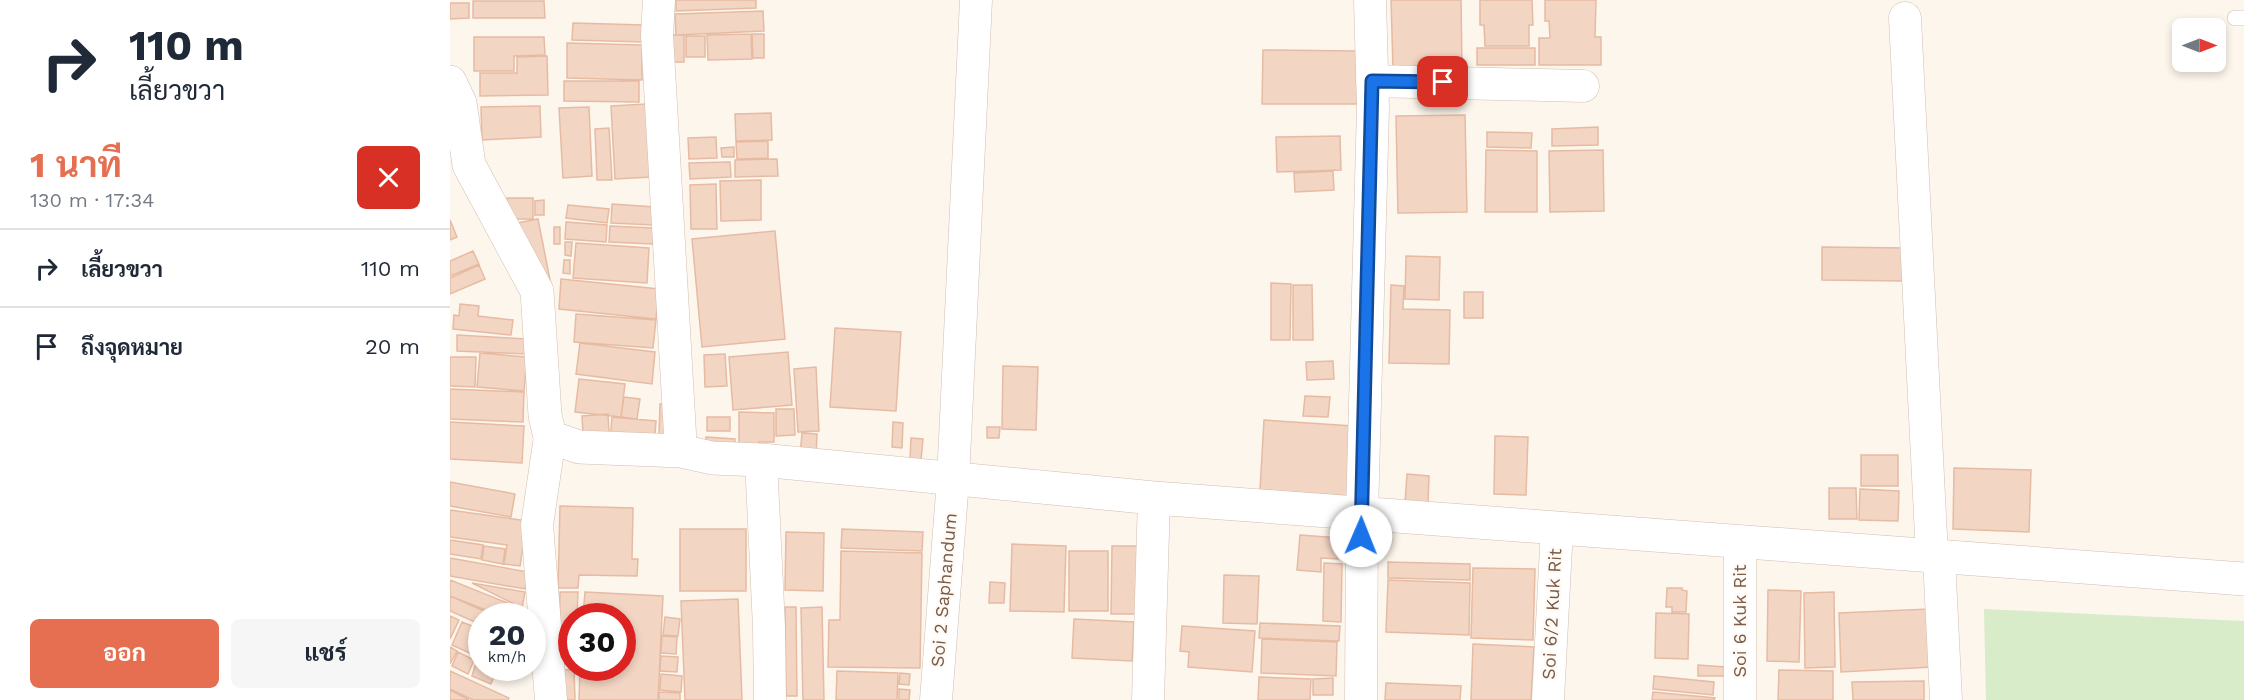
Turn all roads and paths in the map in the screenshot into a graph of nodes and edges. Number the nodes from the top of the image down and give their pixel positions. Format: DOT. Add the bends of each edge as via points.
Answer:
graph roads {
  1 [pos="659,0"];
  2 [pos="976,0"];
  3 [pos="1370,0"];
  4 [pos="1905,18"];
  5 [pos="1372,81"];
  6 [pos="450,82"];
  7 [pos="1583,87"];
  8 [pos="550,438"];
  9 [pos="681,451"];
  10 [pos="761,460"];
  11 [pos="953,480"];
  12 [pos="1154,498"];
  13 [pos="1362,513"];
  14 [pos="1557,528"];
  15 [pos="1740,542"];
  16 [pos="1935,557"];
  17 [pos="2244,579"];
  18 [pos="551,700"];
  19 [pos="770,700"];
  20 [pos="936,700"];
  21 [pos="1148,700"];
  22 [pos="1361,700"];
  23 [pos="1548,700"];
  24 [pos="1740,700"];
  25 [pos="1946,700"];
  1 -- 9 [label="street" via="657,35"];
  2 -- 11 [label="street, Soi 2 Saphandum"];
  3 -- 5 [label="street"];
  4 -- 16 [label="street"];
  5 -- 7 [label="street"];
  5 -- 13 [label="street"];
  6 -- 8 [label="street" via="460,103 469,165 537,291"];
  8 -- 9 [label="street" via="579,447"];
  8 -- 18 [label="street" via="537,525"];
  9 -- 10 [label="street" via="712,458"];
  10 -- 11 [label="street"];
  10 -- 19 [label="street"];
  11 -- 12 [label="street"];
  11 -- 20 [label="street, Soi 2 Saphandum"];
  12 -- 13 [label="street"];
  12 -- 21 [label="street"];
  13 -- 14 [label="street"];
  13 -- 22 [label="street"];
  14 -- 15 [label="street"];
  14 -- 23 [label="street, Soi 6/2 Kuk Rit"];
  15 -- 16 [label="street"];
  15 -- 24 [label="street, Soi 6 Kuk Rit"];
  16 -- 17 [label="street"];
  16 -- 25 [label="street"];
}
